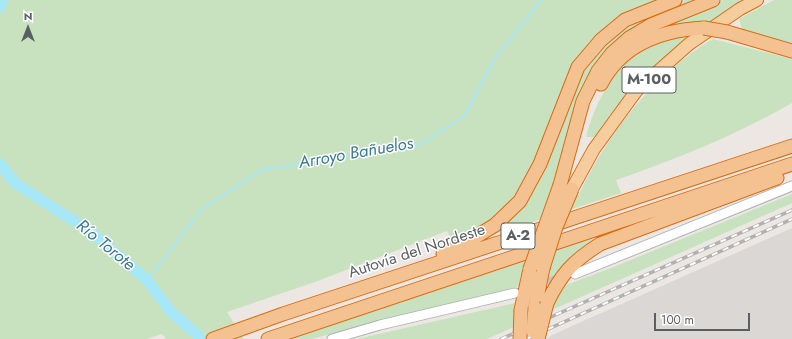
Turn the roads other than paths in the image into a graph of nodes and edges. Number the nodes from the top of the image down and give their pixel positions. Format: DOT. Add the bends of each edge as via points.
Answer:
graph roads {
  1 [pos="675,0"];
  2 [pos="713,0"];
  3 [pos="757,0"];
  4 [pos="792,51"];
  5 [pos="792,146"];
  6 [pos="792,164"];
  7 [pos="792,173"];
  8 [pos="792,186"];
  9 [pos="566,188"];
  10 [pos="537,268"];
  11 [pos="574,274"];
  12 [pos="515,293"];
  13 [pos="283,314"];
  14 [pos="213,339"];
  15 [pos="268,339"];
  16 [pos="332,339"];
  17 [pos="520,339"];
  18 [pos="532,339"];
  19 [pos="538,339"];
  1 -- 13 [label="highway, A-2" via="625,20 601,40 578,68 540,164 520,201 495,226 442,254 333,290"];
  2 -- 9 [label="highway" via="651,25 629,38 612,53 598,71 583,102"];
  3 -- 9 [label="highway, M-100" via="688,44 637,90"];
  4 -- 9 [label="highway, bridge" via="704,28 663,33 633,48 606,75 590,105"];
  5 -- 13 [label="highway, Autovía del Nordeste / A-2"];
  6 -- 15 [label="highway, A-2"];
  7 -- 19 [label="highway, bridge" via="600,244 578,258 556,283 547,303"];
  8 -- 11 [label="street"];
  9 -- 10 [label="highway, M-100, bridge" via="556,227"];
  10 -- 17 [label="highway, bridge" via="521,310"];
  10 -- 18 [label="highway, M-100, bridge"];
  12 -- 16 [label="street"];
  13 -- 14 [label="highway, Autovía del Nordeste / A-2"];
}
